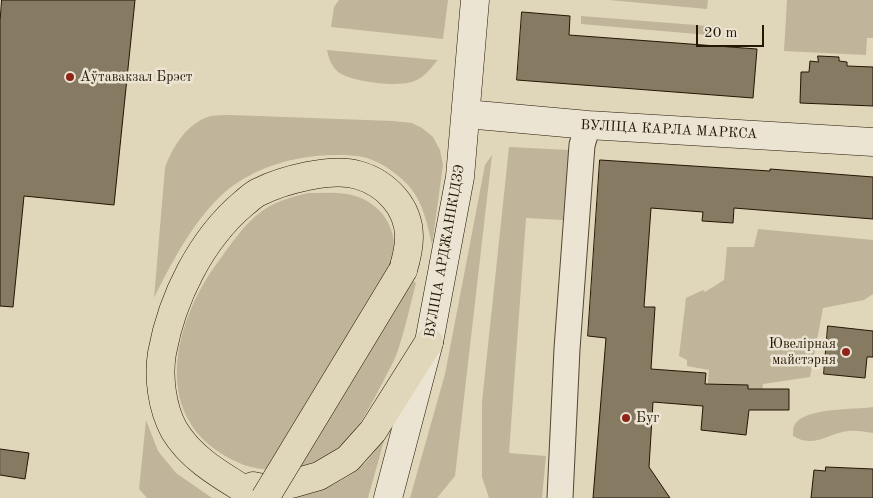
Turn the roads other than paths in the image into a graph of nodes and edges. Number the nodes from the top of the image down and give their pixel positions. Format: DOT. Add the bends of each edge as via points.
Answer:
graph roads {
  1 [pos="476,0"];
  2 [pos="466,114"];
  3 [pos="588,125"];
  4 [pos="873,142"];
  5 [pos="429,342"];
  6 [pos="235,483"];
  7 [pos="258,498"];
  8 [pos="265,498"];
  9 [pos="388,498"];
  10 [pos="560,498"];
  1 -- 2 [label="main road, ВУЛІЦА АРДЖАНІКІДЗЭ"];
  2 -- 3 [label="main road, ВУЛІЦА КАРЛА МАРКСА"];
  2 -- 5 [label="main road, ВУЛІЦА АРДЖАНІКІДЗЭ" via="460,177"];
  3 -- 4 [label="main road, ВУЛІЦА КАРЛА МАРКСА"];
  3 -- 10 [label="street" via="582,145"];
  5 -- 6 [label="main road" via="373,430 348,459 319,476 292,484 263,488"];
  5 -- 9 [label="main road, ВУЛІЦА АРДЖАНІКІДЗЭ"];
  6 -- 7 [label="main road"];
  6 -- 8 [label="main road, bridge" via="189,452 174,429 166,408 161,381 162,354 176,304 191,270 231,214 257,192 288,180 318,174 357,174 372,180 388,190 400,204 406,220 408,253 403,270"];
}
